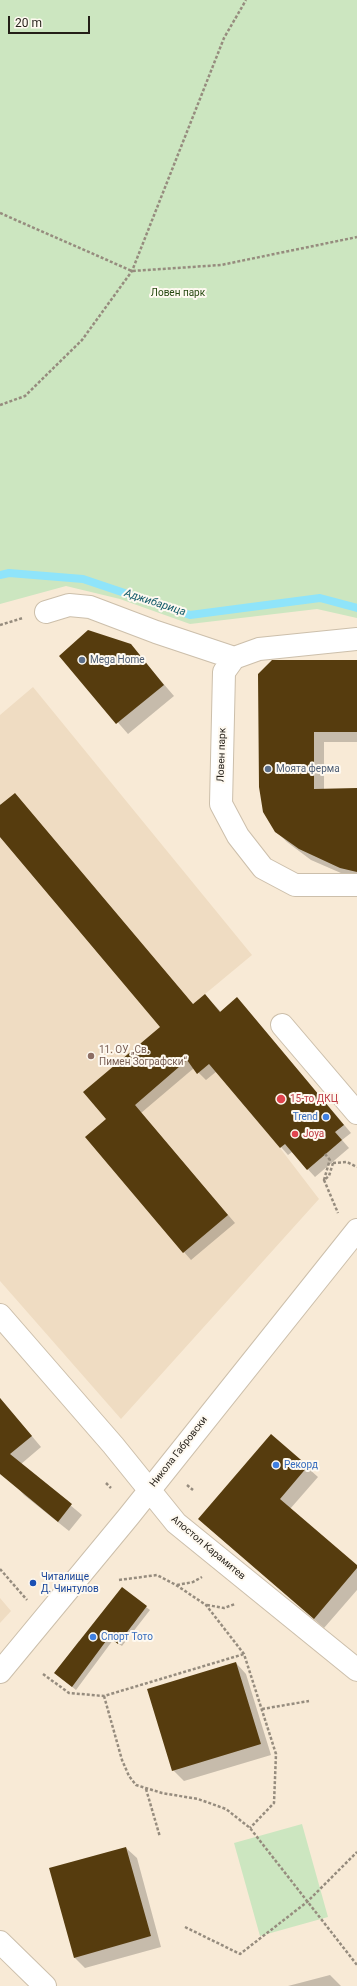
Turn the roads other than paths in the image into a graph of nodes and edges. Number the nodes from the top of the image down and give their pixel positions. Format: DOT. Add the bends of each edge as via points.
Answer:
graph roads {
  1 [pos="46,612"];
  2 [pos="357,639"];
  3 [pos="234,658"];
  4 [pos="357,885"];
  5 [pos="282,1025"];
  6 [pos="357,1113"];
  7 [pos="357,1230"];
  8 [pos="0,1315"];
  9 [pos="149,1490"];
  10 [pos="357,1670"];
  11 [pos="0,1672"];
  12 [pos="0,1942"];
  13 [pos="45,1986"];
  1 -- 3 [label="street" via="69,605 90,607"];
  2 -- 3 [label="street" via="259,649"];
  3 -- 4 [label="street, Ловен парк" via="224,672 221,804 238,836 263,868 295,885"];
  5 -- 6 [label="street"];
  7 -- 9 [label="street, Никола Габровски"];
  8 -- 9 [label="street, Апостол Карамитев"];
  9 -- 10 [label="street, Апостол Карамитев" via="176,1523"];
  9 -- 11 [label="street, Никола Габровски"];
  12 -- 13 [label="street"];
}
